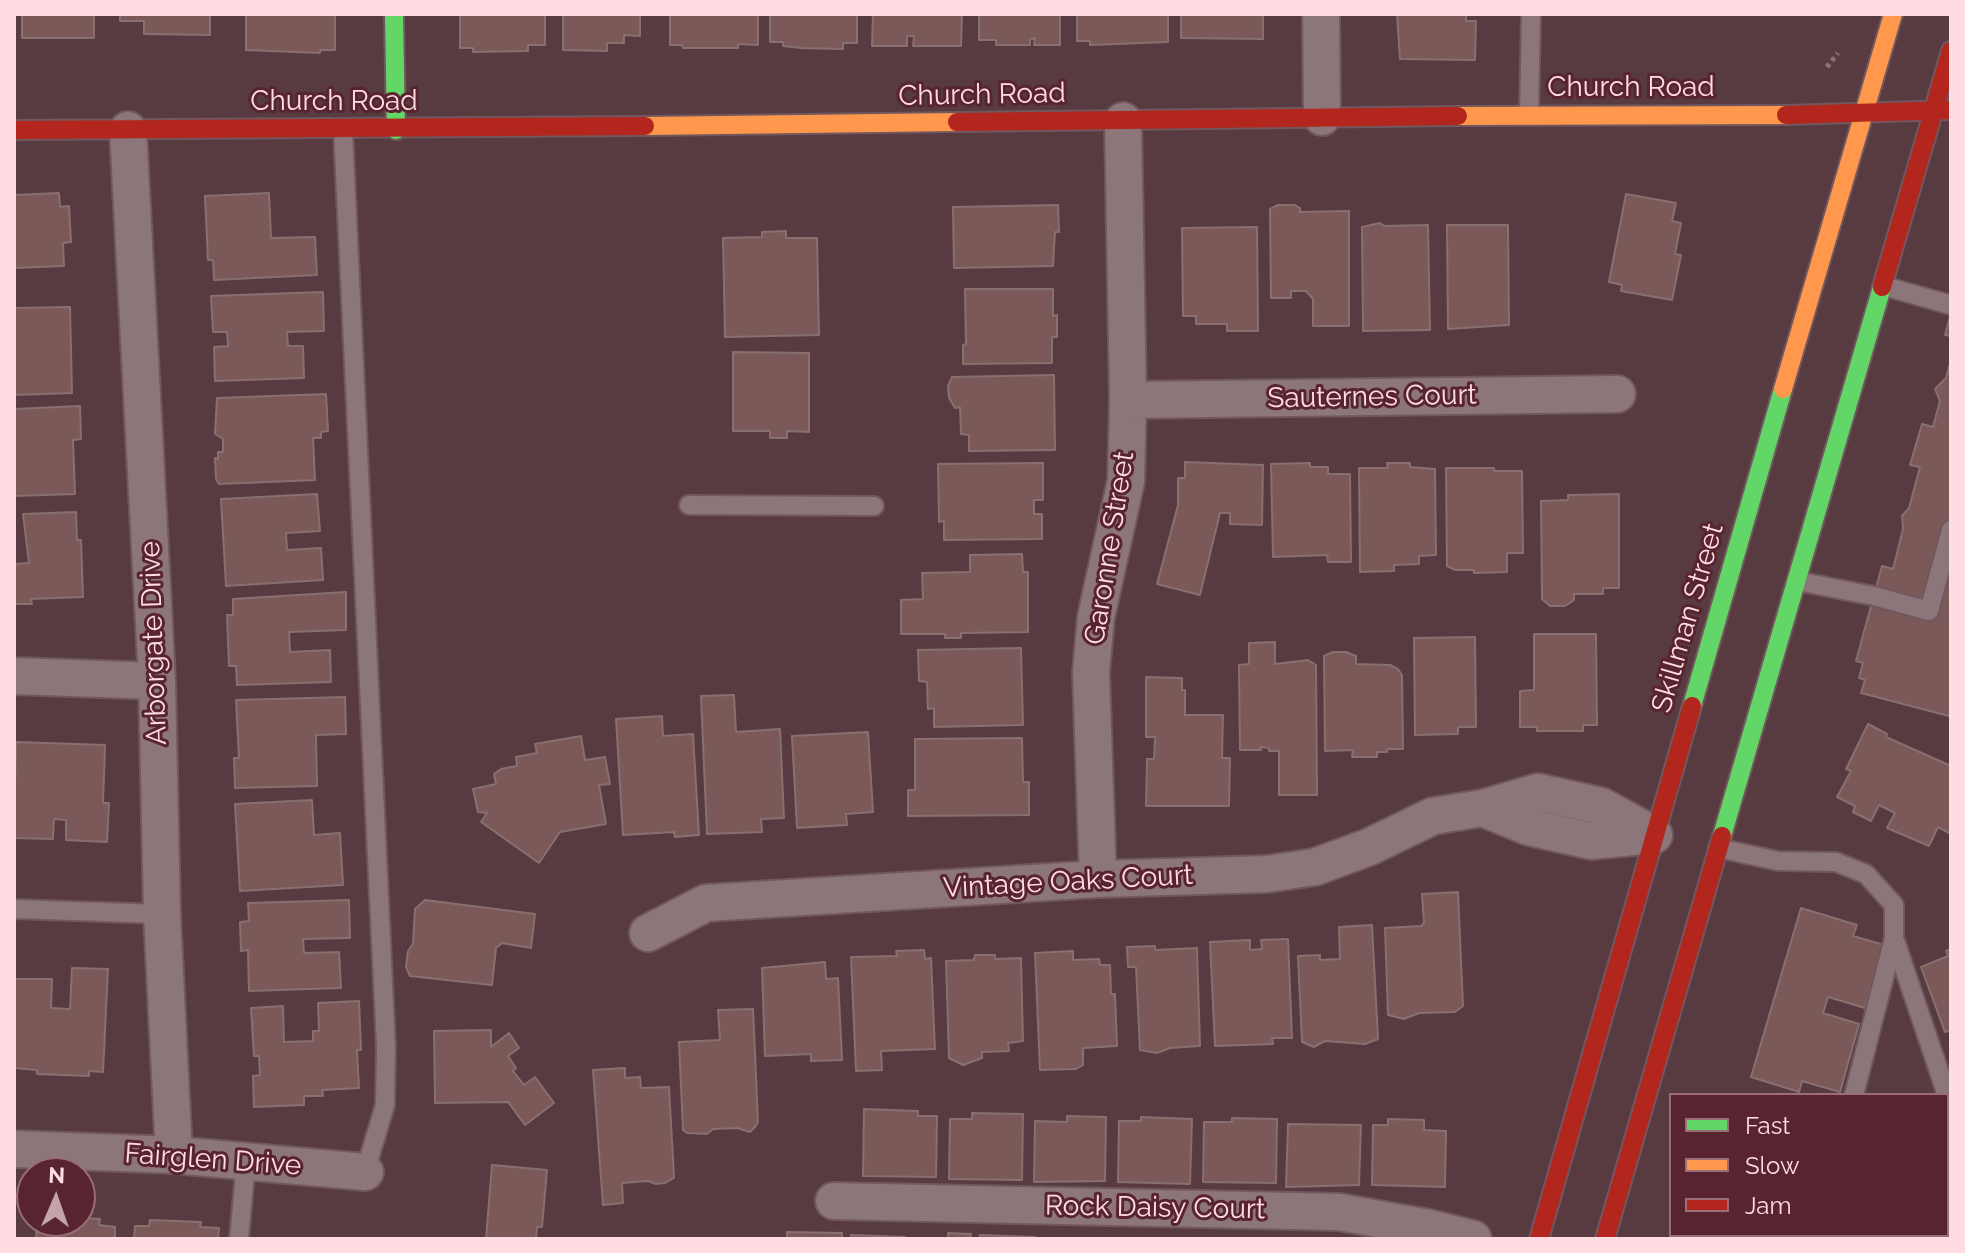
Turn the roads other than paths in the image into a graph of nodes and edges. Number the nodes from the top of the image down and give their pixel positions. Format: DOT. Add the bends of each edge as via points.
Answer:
graph roads {
  1 [pos="394,14"];
  2 [pos="1321,14"];
  3 [pos="1531,14"];
  4 [pos="1893,14"];
  5 [pos="1951,51"];
  6 [pos="1943,110"];
  7 [pos="1862,114"];
  8 [pos="1529,115"];
  9 [pos="1322,117"];
  10 [pos="1123,121"];
  11 [pos="14,130"];
  12 [pos="128,130"];
  13 [pos="343,130"];
  14 [pos="396,130"];
  15 [pos="1884,286"];
  16 [pos="1951,305"];
  17 [pos="1617,394"];
  18 [pos="1128,400"];
  19 [pos="689,505"];
  20 [pos="874,506"];
  21 [pos="1951,530"];
  22 [pos="1797,581"];
  23 [pos="14,676"];
  24 [pos="157,681"];
  25 [pos="1661,837"];
  26 [pos="1711,846"];
  27 [pos="1098,879"];
  28 [pos="14,909"];
  29 [pos="162,914"];
  30 [pos="648,933"];
  31 [pos="1894,938"];
  32 [pos="1855,1093"];
  33 [pos="1946,1093"];
  34 [pos="14,1149"];
  35 [pos="174,1155"];
  36 [pos="246,1162"];
  37 [pos="365,1172"];
  38 [pos="834,1201"];
  39 [pos="239,1239"];
  40 [pos="1473,1239"];
  41 [pos="1539,1239"];
  42 [pos="1605,1239"];
  1 -- 14 [label="main road"];
  2 -- 9 [label="street"];
  3 -- 8 [label="lane"];
  4 -- 7 [label="main road, Skillman Street"];
  5 -- 6 [label="main road"];
  6 -- 7 [label="main road, Church Road"];
  6 -- 15 [label="main road"];
  7 -- 8 [label="main road, Church Road"];
  7 -- 25 [label="main road, Skillman Street"];
  8 -- 9 [label="main road, Church Road"];
  9 -- 10 [label="main road, Church Road"];
  10 -- 14 [label="main road, Church Road"];
  10 -- 18 [label="street, Garonne Street"];
  11 -- 12 [label="main road, Church Road"];
  12 -- 13 [label="main road, Church Road"];
  12 -- 24 [label="street, Arborgate Drive"];
  13 -- 14 [label="main road, Church Road"];
  13 -- 37 [label="lane" via="386,1047 385,1105"];
  15 -- 16 [label="lane"];
  15 -- 22 [label="main road"];
  17 -- 18 [label="street, Sauternes Court"];
  18 -- 27 [label="street, Garonne Street" via="1126,481 1096,617 1091,672"];
  19 -- 20 [label="lane"];
  21 -- 22 [label="lane" via="1929,611"];
  22 -- 26 [label="main road"];
  23 -- 24 [label="street"];
  24 -- 29 [label="street, Arborgate Drive"];
  25 -- 27 [label="street, Vintage Oaks Court" via="1591,841 1529,827 1483,808 1433,816 1315,867 1267,874"];
  25 -- 41 [label="main road, Skillman Street"];
  26 -- 31 [label="lane" via="1778,861 1836,862 1866,874 1894,905"];
  26 -- 42 [label="main road"];
  27 -- 30 [label="street, Vintage Oaks Court" via="706,903"];
  28 -- 29 [label="lane"];
  29 -- 35 [label="street, Arborgate Drive"];
  31 -- 32 [label="lane"];
  31 -- 33 [label="lane"];
  34 -- 35 [label="street, Fairglen Drive"];
  35 -- 36 [label="street, Fairglen Drive"];
  36 -- 37 [label="street, Fairglen Drive"];
  36 -- 39 [label="lane"];
  38 -- 40 [label="street, Rock Daisy Court" via="1339,1212"];
}
